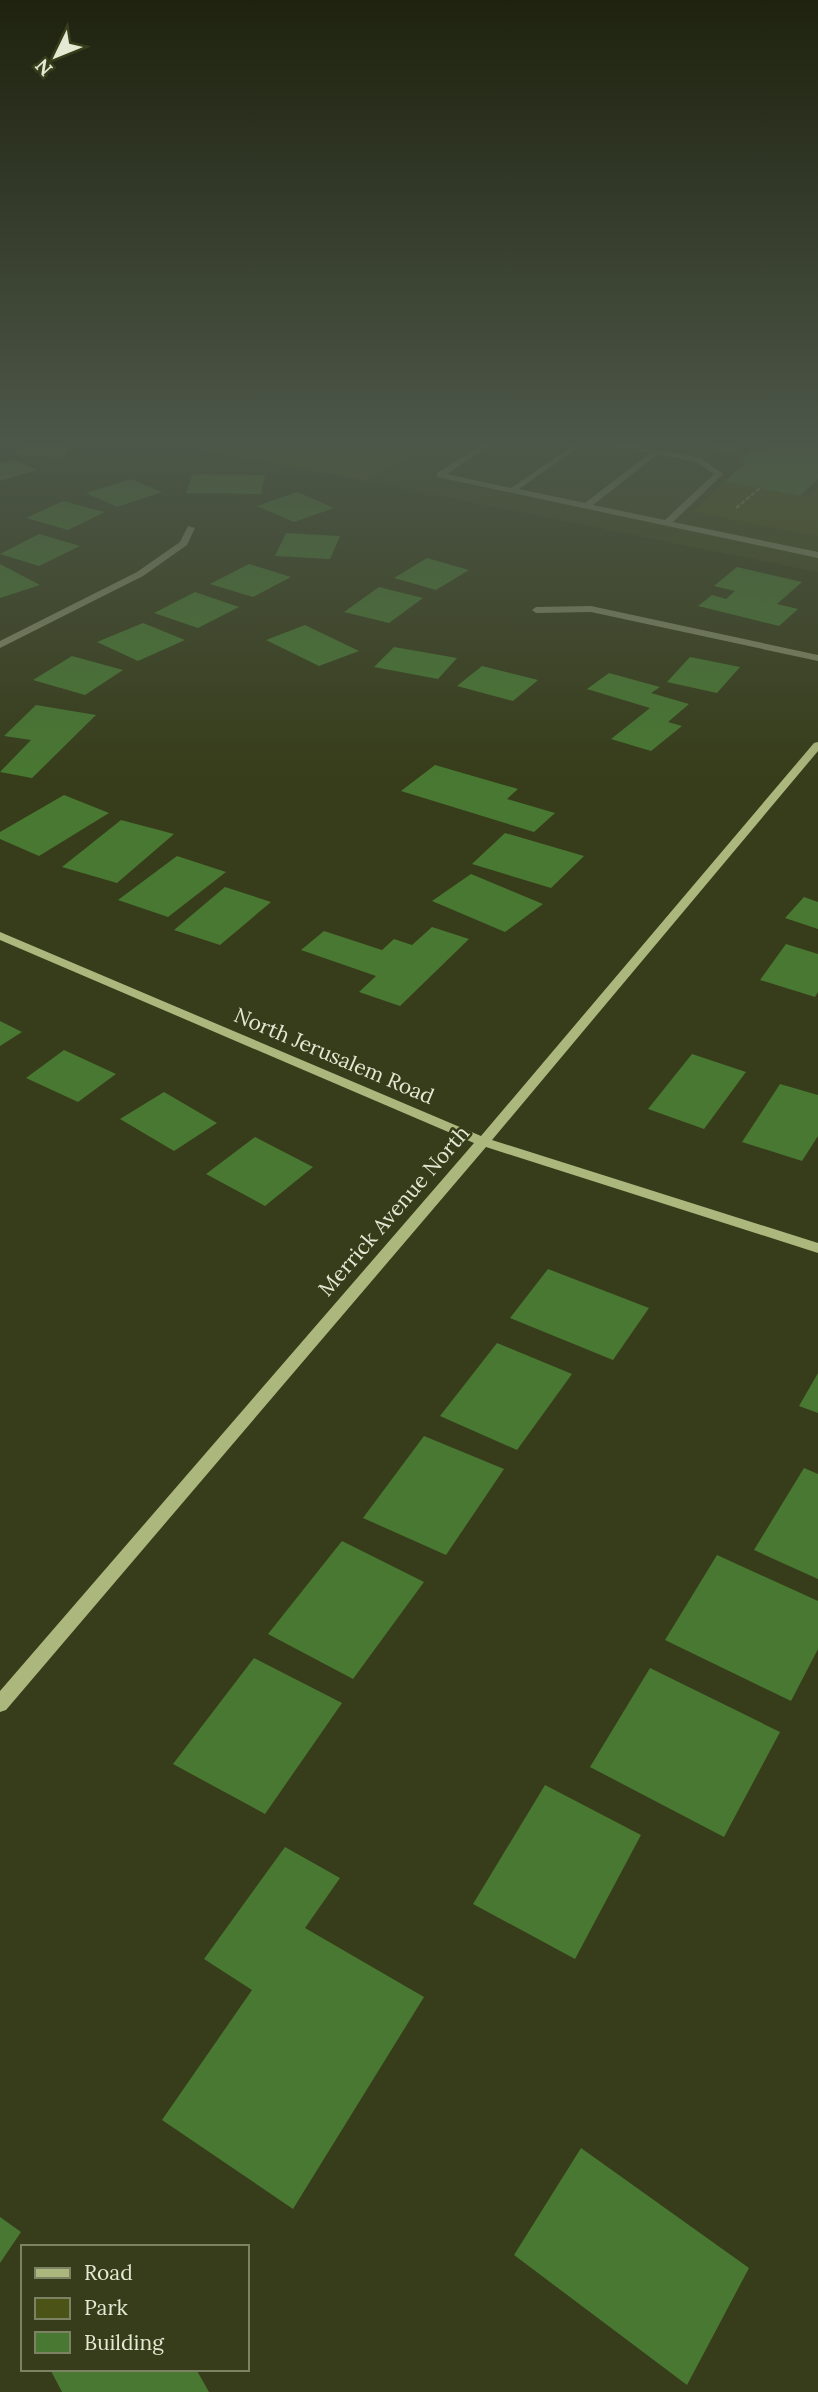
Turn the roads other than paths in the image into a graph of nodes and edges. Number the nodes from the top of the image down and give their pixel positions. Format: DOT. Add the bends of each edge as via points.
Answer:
graph roads {
  1 [pos="167,555"];
  2 [pos="536,610"];
  3 [pos="0,645"];
  4 [pos="818,658"];
  5 [pos="818,745"];
  6 [pos="0,936"];
  7 [pos="484,1142"];
  8 [pos="818,1248"];
  9 [pos="0,1704"];
  1 -- 3 [label="street" via="140,574"];
  2 -- 4 [label="street" via="591,609"];
  5 -- 7 [label="main road, Merrick Avenue North"];
  6 -- 7 [label="main road, North Jerusalem Road"];
  7 -- 8 [label="main road, North Jerusalem Road"];
  7 -- 9 [label="main road, Merrick Avenue North"];
}
